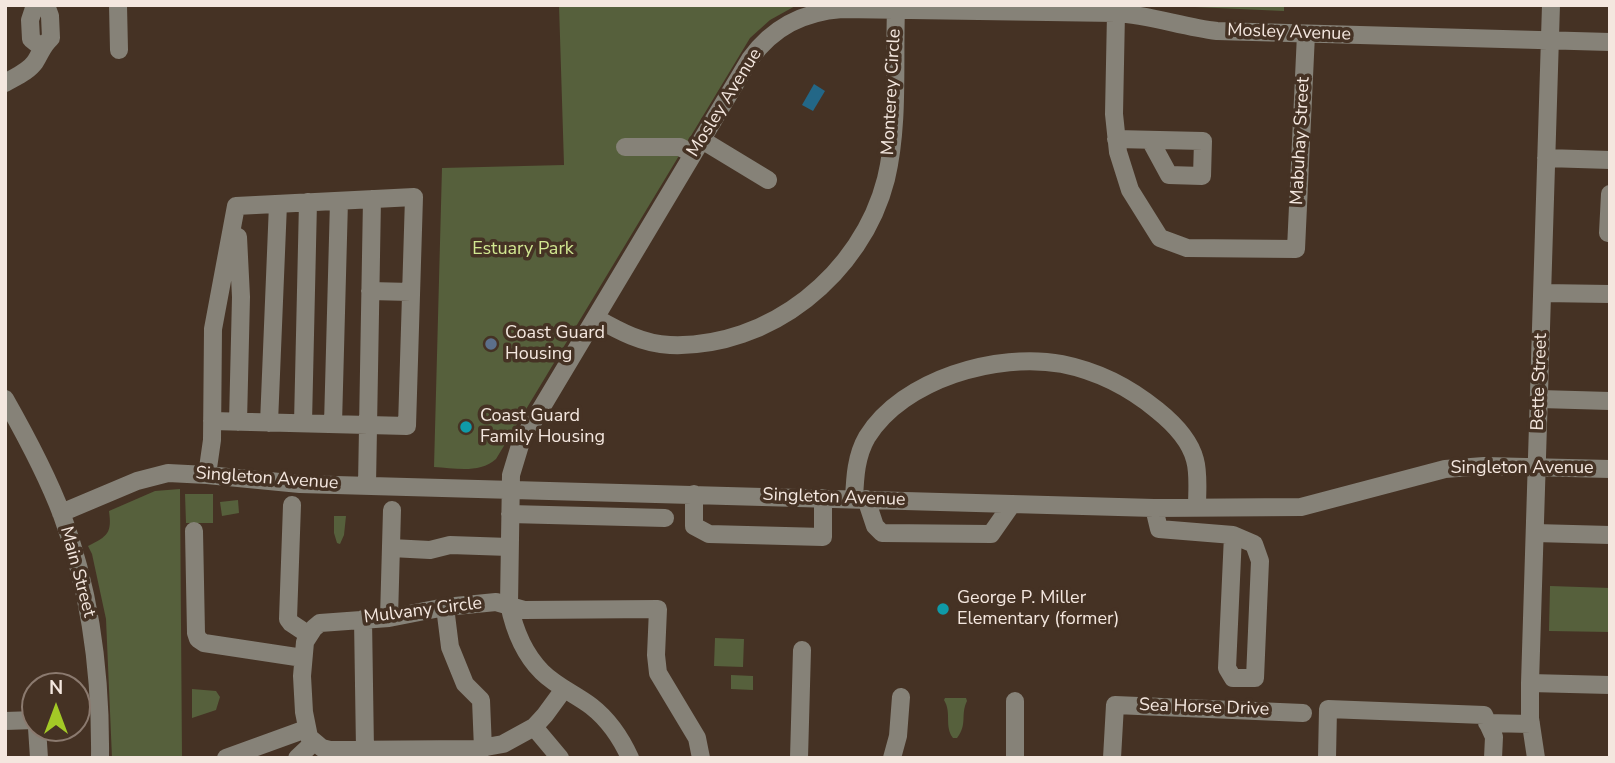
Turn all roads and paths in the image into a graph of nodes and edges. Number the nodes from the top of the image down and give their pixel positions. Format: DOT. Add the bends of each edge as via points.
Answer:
graph roads {
  1 [pos="35,5"];
  2 [pos="47,5"];
  3 [pos="118,5"];
  4 [pos="1551,5"];
  5 [pos="957,8"];
  6 [pos="896,9"];
  7 [pos="1115,13"];
  8 [pos="1306,34"];
  9 [pos="1550,40"];
  10 [pos="1610,42"];
  11 [pos="41,47"];
  12 [pos="119,50"];
  13 [pos="5,83"];
  14 [pos="1116,139"];
  15 [pos="1150,140"];
  16 [pos="625,147"];
  17 [pos="698,147"];
  18 [pos="1546,158"];
  19 [pos="1610,160"];
  20 [pos="768,180"];
  21 [pos="1610,194"];
  22 [pos="372,199"];
  23 [pos="339,201"];
  24 [pos="308,202"];
  25 [pos="278,204"];
  26 [pos="236,206"];
  27 [pos="1608,233"];
  28 [pos="370,291"];
  29 [pos="411,292"];
  30 [pos="1543,293"];
  31 [pos="1610,294"];
  32 [pos="596,318"];
  33 [pos="5,399"];
  34 [pos="1540,399"];
  35 [pos="1610,401"];
  36 [pos="212,421"];
  37 [pos="238,422"];
  38 [pos="269,422"];
  39 [pos="303,423"];
  40 [pos="333,424"];
  41 [pos="368,425"];
  42 [pos="1538,467"];
  43 [pos="1610,469"];
  44 [pos="207,475"];
  45 [pos="367,485"];
  46 [pos="510,489"];
  47 [pos="694,494"];
  48 [pos="823,498"];
  49 [pos="860,499"];
  50 [pos="1012,503"];
  51 [pos="292,505"];
  52 [pos="1197,507"];
  53 [pos="1154,508"];
  54 [pos="392,510"];
  55 [pos="61,513"];
  56 [pos="510,514"];
  57 [pos="665,518"];
  58 [pos="194,531"];
  59 [pos="1535,533"];
  60 [pos="1233,535"];
  61 [pos="1610,535"];
  62 [pos="509,547"];
  63 [pos="391,548"];
  64 [pos="509,604"];
  65 [pos="445,607"];
  66 [pos="389,618"];
  67 [pos="363,619"];
  68 [pos="309,635"];
  69 [pos="802,650"];
  70 [pos="303,658"];
  71 [pos="1530,683"];
  72 [pos="1610,685"];
  73 [pos="564,689"];
  74 [pos="901,698"];
  75 [pos="1015,701"];
  76 [pos="1303,713"];
  77 [pos="1487,723"];
  78 [pos="1531,724"];
  79 [pos="534,727"];
  80 [pos="310,736"];
  81 [pos="478,752"];
  82 [pos="377,753"];
  83 [pos="100,758"];
  84 [pos="226,758"];
  85 [pos="297,758"];
  86 [pos="561,758"];
  87 [pos="630,758"];
  88 [pos="701,758"];
  89 [pos="799,758"];
  90 [pos="892,758"];
  91 [pos="1015,758"];
  92 [pos="1112,758"];
  93 [pos="1327,758"];
  94 [pos="1493,758"];
  95 [pos="1536,758"];
  1 -- 11 [label="street" via="31,39"];
  2 -- 11 [label="street" via="51,38"];
  3 -- 12 [label="street"];
  4 -- 9 [label="street, Bette Street"];
  5 -- 6 [label="street, Mosley Avenue"];
  5 -- 7 [label="street, Mosley Avenue"];
  6 -- 17 [label="street, Mosley Avenue" via="825,10 781,27 758,47"];
  6 -- 32 [label="street, Monterey Circle" via="893,130 887,172 873,215 839,268 808,298 774,320 710,341 652,342"];
  7 -- 8 [label="street, Mosley Avenue" via="1217,31"];
  7 -- 14 [label="street"];
  8 -- 9 [label="street, Mosley Avenue"];
  8 -- 14 [label="street, Mabuhay Street" via="1296,249 1187,248 1160,238 1130,190"];
  9 -- 10 [label="street, Mosley Avenue"];
  9 -- 18 [label="street, Bette Street"];
  11 -- 13 [label="street" via="34,63"];
  14 -- 15 [label="street"];
  16 -- 17 [label="street"];
  17 -- 20 [label="street"];
  17 -- 32 [label="street, Mosley Avenue"];
  18 -- 19 [label="street"];
  18 -- 30 [label="street, Bette Street"];
  21 -- 27 [label="street"];
  22 -- 23 [label="street"];
  22 -- 28 [label="street"];
  22 -- 29 [label="street" via="414,197"];
  23 -- 24 [label="street"];
  23 -- 40 [label="street"];
  24 -- 25 [label="street"];
  24 -- 39 [label="street"];
  25 -- 26 [label="street"];
  25 -- 38 [label="street"];
  26 -- 36 [label="street" via="213,330"];
  26 -- 37 [label="street" via="241,297"];
  28 -- 29 [label="street"];
  28 -- 41 [label="street"];
  29 -- 41 [label="street" via="407,426"];
  30 -- 31 [label="street"];
  30 -- 34 [label="street, Bette Street"];
  32 -- 46 [label="street, Mosley Avenue" via="521,442 512,464"];
  33 -- 55 [label="street, Main Street"];
  34 -- 35 [label="street"];
  34 -- 42 [label="street, Bette Street"];
  36 -- 37 [label="street"];
  36 -- 44 [label="street"];
  37 -- 38 [label="street"];
  38 -- 39 [label="street"];
  39 -- 40 [label="street"];
  40 -- 41 [label="street"];
  41 -- 45 [label="street"];
  42 -- 43 [label="street, Singleton Avenue"];
  42 -- 52 [label="street, Singleton Avenue" via="1445,469 1301,507"];
  42 -- 59 [label="street, Bette Street"];
  44 -- 45 [label="street, Singleton Avenue" via="275,483"];
  44 -- 55 [label="street, Singleton Avenue" via="152,477"];
  45 -- 46 [label="street, Singleton Avenue"];
  46 -- 47 [label="street, Singleton Avenue"];
  46 -- 56 [label="street, Mosley Avenue"];
  47 -- 48 [label="street, Singleton Avenue"];
  47 -- 48 [label="street" via="694,526 709,534 823,537"];
  48 -- 49 [label="street, Singleton Avenue"];
  49 -- 50 [label="street, Singleton Avenue"];
  49 -- 50 [label="street" via="882,533 991,534"];
  49 -- 52 [label="street" via="855,477 861,451 876,425 896,407 957,373 1028,361 1060,364 1101,376 1131,390 1162,414 1195,458"];
  50 -- 53 [label="street, Singleton Avenue"];
  51 -- 68 [label="street" via="288,619"];
  52 -- 53 [label="street, Singleton Avenue"];
  53 -- 60 [label="street" via="1159,529"];
  54 -- 63 [label="street"];
  55 -- 83 [label="street, Main Street" via="92,625"];
  56 -- 57 [label="street"];
  56 -- 62 [label="street, Mosley Avenue"];
  58 -- 70 [label="street" via="198,639"];
  59 -- 61 [label="street"];
  59 -- 71 [label="street, Bette Street"];
  60 -- 60 [label="street" via="1254,544 1260,561 1255,678 1233,678 1227,668"];
  62 -- 63 [label="street"];
  62 -- 64 [label="street, Mosley Avenue"];
  63 -- 66 [label="street"];
  64 -- 65 [label="street, Mulvany Circle"];
  64 -- 73 [label="street, Mosley Avenue" via="529,657"];
  64 -- 88 [label="street, Mulvany Circle" via="524,610 658,609 658,673 697,738"];
  65 -- 66 [label="street, Mulvany Circle"];
  65 -- 81 [label="street" via="450,647 465,684 481,700"];
  66 -- 67 [label="street, Mulvany Circle"];
  67 -- 68 [label="street, Mulvany Circle" via="320,623"];
  67 -- 82 [label="street"];
  68 -- 70 [label="street"];
  69 -- 89 [label="street"];
  70 -- 80 [label="street" via="302,695"];
  71 -- 72 [label="street"];
  71 -- 78 [label="street, Bette Street"];
  73 -- 79 [label="street"];
  73 -- 87 [label="street, Mosley Avenue" via="606,719"];
  74 -- 90 [label="street"];
  75 -- 91 [label="street"];
  76 -- 92 [label="street, Sea Horse Drive" via="1115,705"];
  77 -- 78 [label="street"];
  77 -- 93 [label="street" via="1484,716 1328,709"];
  77 -- 94 [label="street" via="1494,737"];
  78 -- 95 [label="street, Bette Street"];
  79 -- 81 [label="street"];
  79 -- 86 [label="street"];
  80 -- 82 [label="street" via="330,750"];
  80 -- 84 [label="street"];
  80 -- 85 [label="street"];
  81 -- 82 [label="street"];
}
